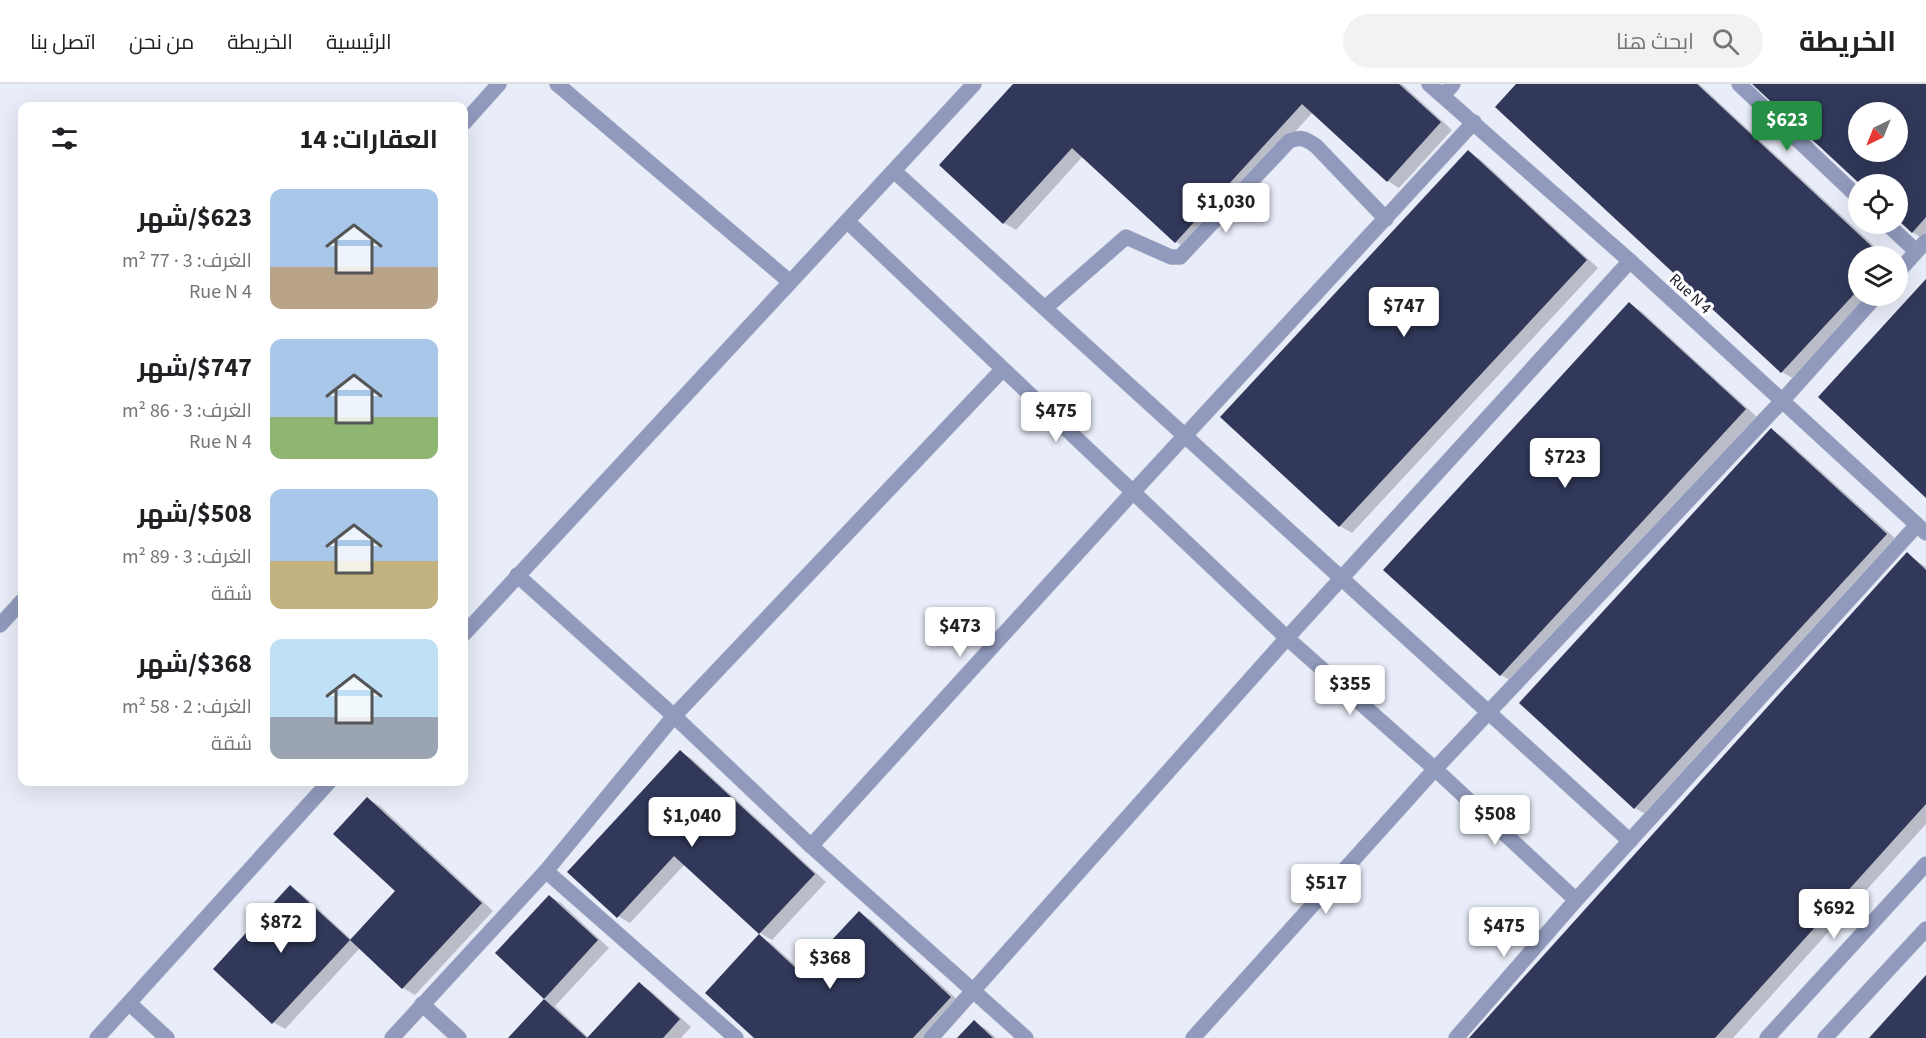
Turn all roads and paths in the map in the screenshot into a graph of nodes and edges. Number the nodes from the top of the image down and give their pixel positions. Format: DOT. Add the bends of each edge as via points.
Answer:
graph roads {
  1 [pos="499,84"];
  2 [pos="557,84"];
  3 [pos="974,84"];
  4 [pos="1429,84"];
  5 [pos="1453,84"];
  6 [pos="1739,84"];
  7 [pos="1443,96"];
  8 [pos="468,119"];
  9 [pos="1474,122"];
  10 [pos="894,171"];
  11 [pos="1848,188"];
  12 [pos="1386,219"];
  13 [pos="847,221"];
  14 [pos="1902,234"];
  15 [pos="1921,246"];
  16 [pos="1630,261"];
  17 [pos="1908,261"];
  18 [pos="790,282"];
  19 [pos="1867,306"];
  20 [pos="1045,308"];
  21 [pos="1002,369"];
  22 [pos="1782,401"];
  23 [pos="1185,436"];
  24 [pos="1133,492"];
  25 [pos="1922,529"];
  26 [pos="517,575"];
  27 [pos="1341,578"];
  28 [pos="18,605"];
  29 [pos="0,625"];
  30 [pos="468,630"];
  31 [pos="1287,638"];
  32 [pos="1488,711"];
  33 [pos="674,716"];
  34 [pos="1435,769"];
  35 [pos="326,786"];
  36 [pos="1630,841"];
  37 [pos="811,846"];
  38 [pos="1926,864"];
  39 [pos="546,871"];
  40 [pos="1576,900"];
  41 [pos="1926,928"];
  42 [pos="973,990"];
  43 [pos="129,1003"];
  44 [pos="423,1004"];
  45 [pos="97,1038"];
  46 [pos="167,1038"];
  47 [pos="392,1038"];
  48 [pos="459,1038"];
  49 [pos="736,1038"];
  50 [pos="931,1038"];
  51 [pos="1026,1038"];
  52 [pos="1193,1038"];
  53 [pos="1456,1038"];
  54 [pos="1767,1038"];
  55 [pos="1825,1038"];
  1 -- 8 [label="street"];
  2 -- 18 [label="street"];
  3 -- 10 [label="street"];
  4 -- 7 [label="street, Rue N 4"];
  5 -- 7 [label="street"];
  6 -- 11 [label="street"];
  7 -- 9 [label="street, Rue N 4"];
  9 -- 12 [label="street"];
  9 -- 16 [label="street, Rue N 4"];
  10 -- 13 [label="street"];
  10 -- 20 [label="street"];
  12 -- 20 [label="street" via="1317,146 1298,137 1289,141 1180,257 1171,257 1126,237"];
  12 -- 23 [label="street"];
  13 -- 18 [label="street"];
  13 -- 21 [label="street"];
  14 -- 15 [label="street"];
  15 -- 17 [label="street"];
  16 -- 22 [label="street, Rue N 4"];
  16 -- 27 [label="street"];
  18 -- 26 [label="street"];
  19 -- 22 [label="street"];
  20 -- 23 [label="street"];
  21 -- 24 [label="street"];
  21 -- 33 [label="street"];
  22 -- 25 [label="street, Rue N 4"];
  22 -- 32 [label="street"];
  23 -- 24 [label="street"];
  23 -- 27 [label="street"];
  24 -- 31 [label="street"];
  24 -- 37 [label="street"];
  25 -- 36 [label="street"];
  26 -- 30 [label="street"];
  26 -- 33 [label="street"];
  27 -- 31 [label="street"];
  27 -- 32 [label="street"];
  28 -- 29 [label="street"];
  31 -- 34 [label="street"];
  31 -- 42 [label="street"];
  32 -- 34 [label="street"];
  32 -- 36 [label="street"];
  33 -- 37 [label="street"];
  33 -- 39 [label="street"];
  34 -- 40 [label="street"];
  34 -- 52 [label="street"];
  35 -- 43 [label="street"];
  36 -- 40 [label="street"];
  37 -- 42 [label="street"];
  38 -- 54 [label="street"];
  39 -- 44 [label="street"];
  39 -- 49 [label="street"];
  40 -- 53 [label="street"];
  41 -- 55 [label="street"];
  42 -- 50 [label="street"];
  42 -- 51 [label="street"];
  43 -- 45 [label="street"];
  43 -- 46 [label="street"];
  44 -- 47 [label="street"];
  44 -- 48 [label="street"];
}
